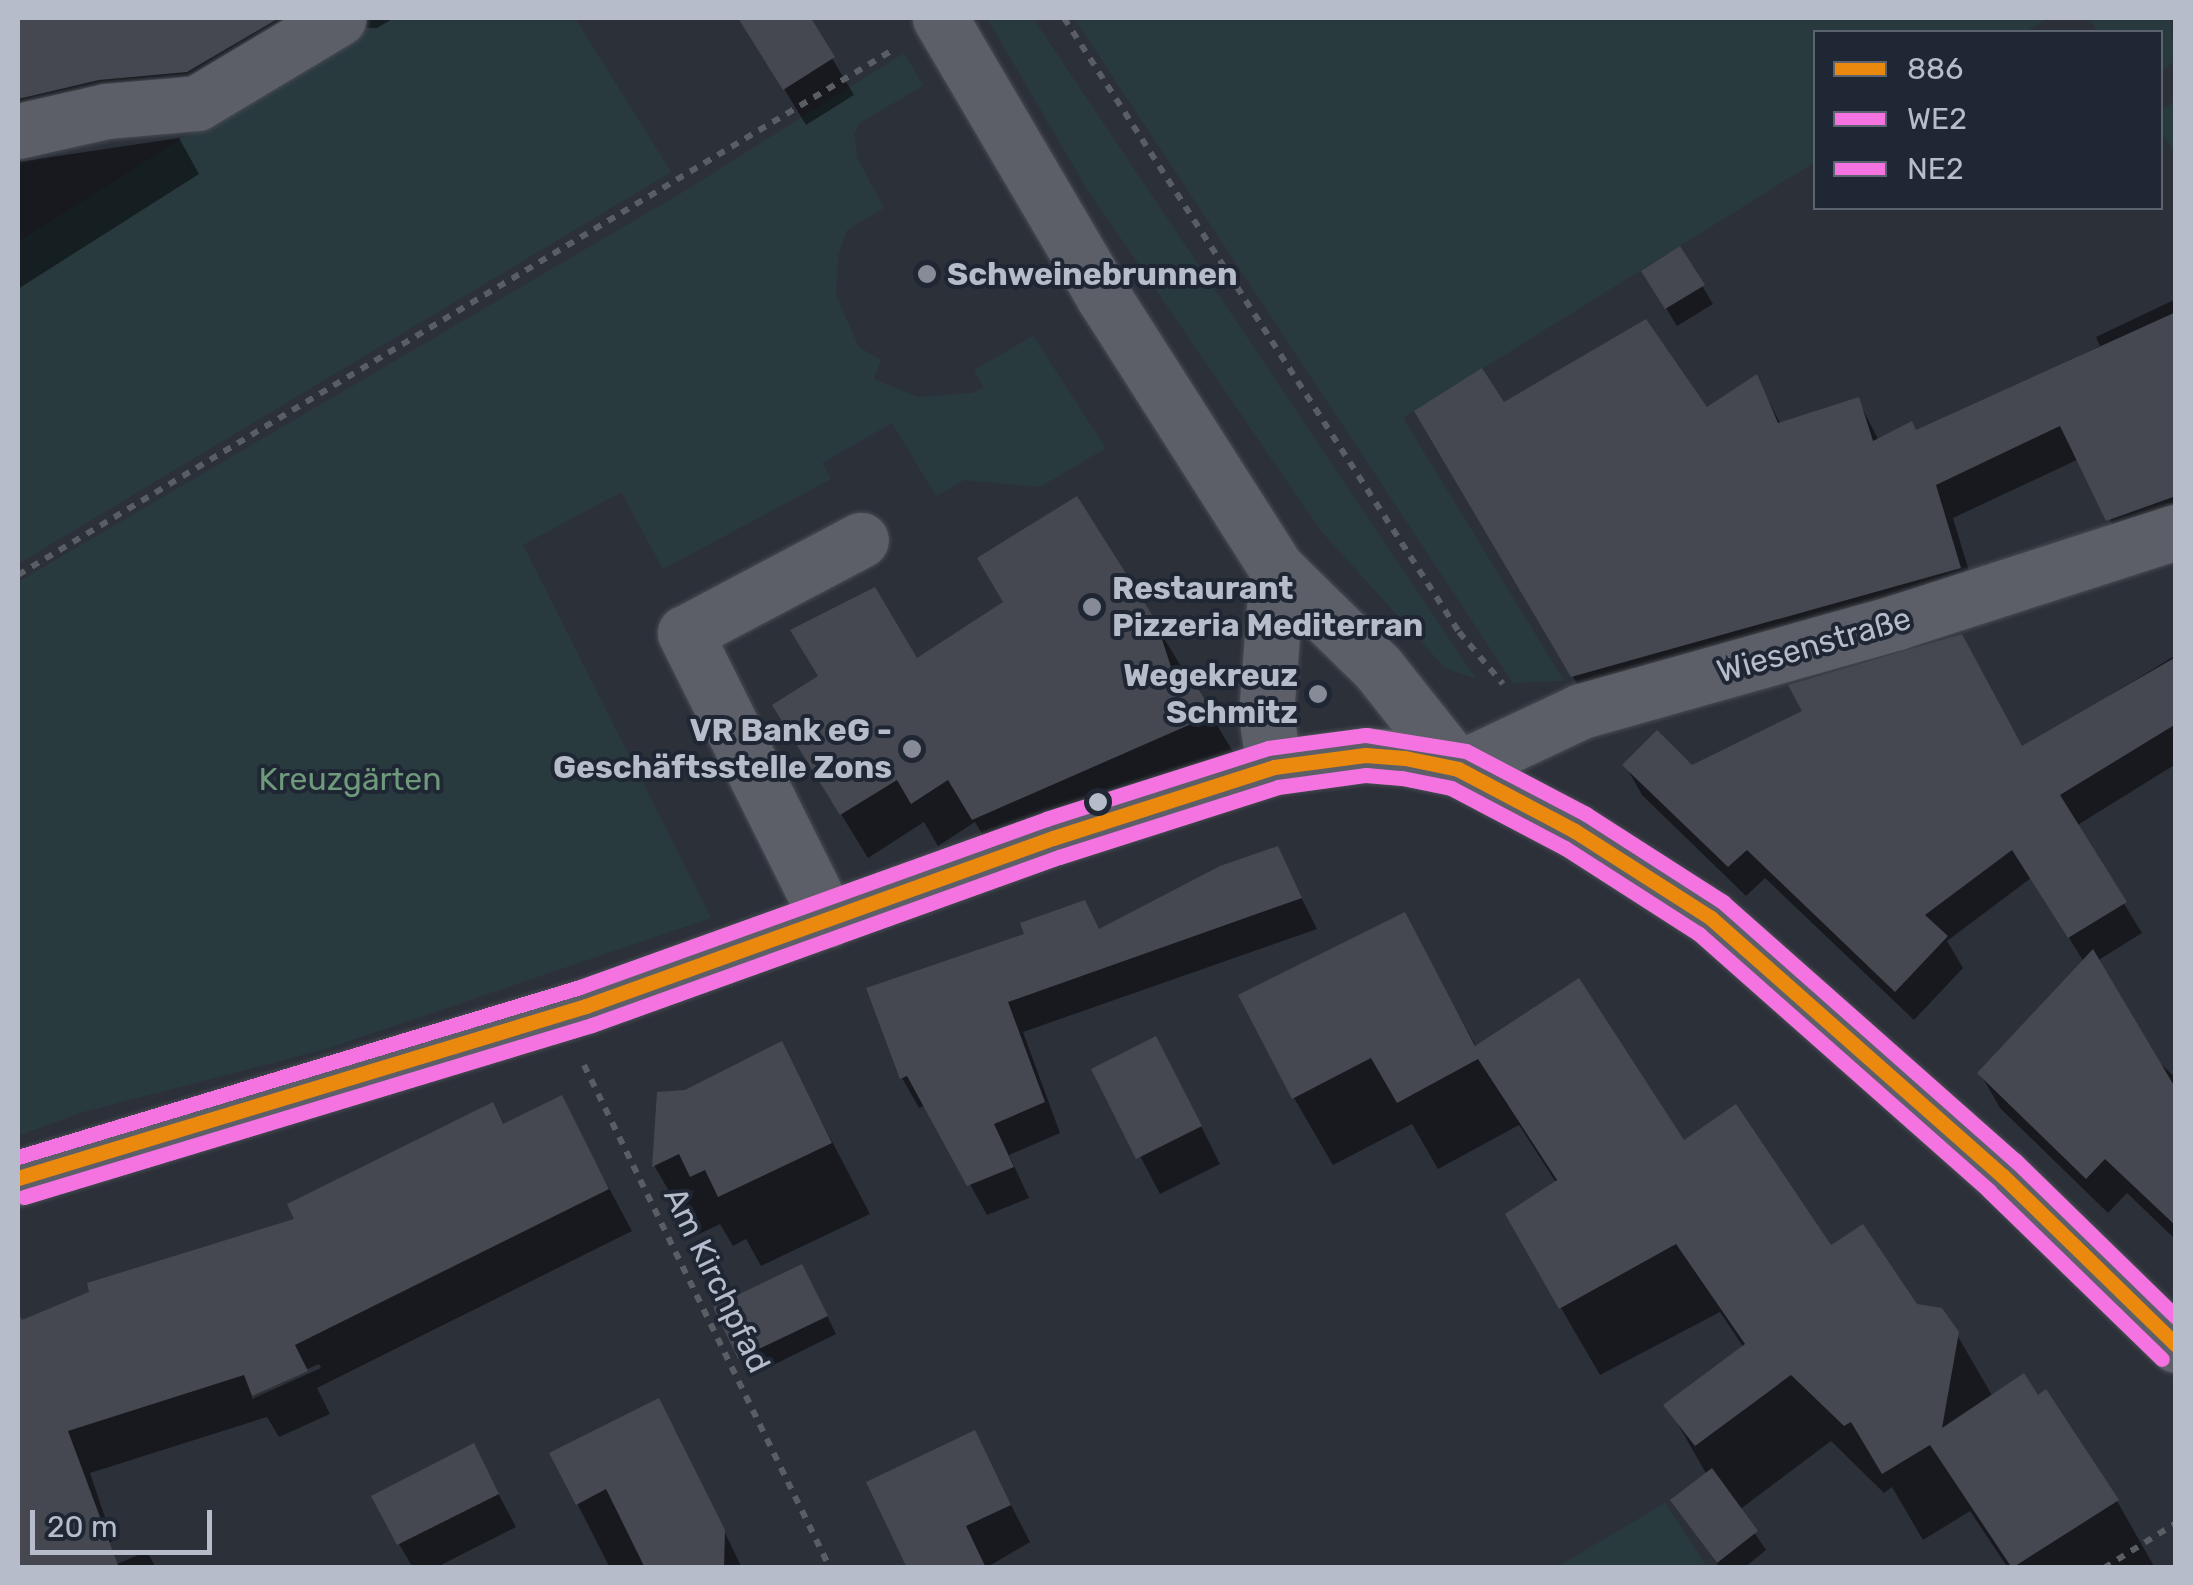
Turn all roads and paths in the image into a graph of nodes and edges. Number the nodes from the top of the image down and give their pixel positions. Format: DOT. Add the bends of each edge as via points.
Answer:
graph roads {
  1 [pos="339,18"];
  2 [pos="1064,18"];
  3 [pos="941,19"];
  4 [pos="18,131"];
  5 [pos="2176,532"];
  6 [pos="860,540"];
  7 [pos="1276,569"];
  8 [pos="18,575"];
  9 [pos="1541,730"];
  10 [pos="1274,767"];
  11 [pos="1458,768"];
  12 [pos="828,920"];
  13 [pos="560,1015"];
  14 [pos="18,1178"];
  15 [pos="2176,1346"];
  16 [pos="2176,1523"];
  17 [pos="830,1568"];
  18 [pos="2104,1568"];
  1 -- 4 [label="street" via="197,103 106,112"];
  2 -- 9 [label="path" via="1459,632"];
  3 -- 7 [label="street" via="1103,296"];
  3 -- 8 [label="path"];
  5 -- 9 [label="street, Wiesenstraße" via="1898,622 1581,711"];
  6 -- 12 [label="street" via="685,633"];
  7 -- 10 [label="street" via="1266,715"];
  7 -- 11 [label="street" via="1378,668"];
  9 -- 11 [label="street, Wiesenstraße"];
  10 -- 11 [label="street" via="1365,755"];
  10 -- 12 [label="street"];
  11 -- 15 [label="street" via="1575,831 1711,918 2003,1176"];
  12 -- 13 [label="street"];
  13 -- 14 [label="street"];
  13 -- 17 [label="path, Am Kirchpfad"];
  16 -- 18 [label="path"];
}
